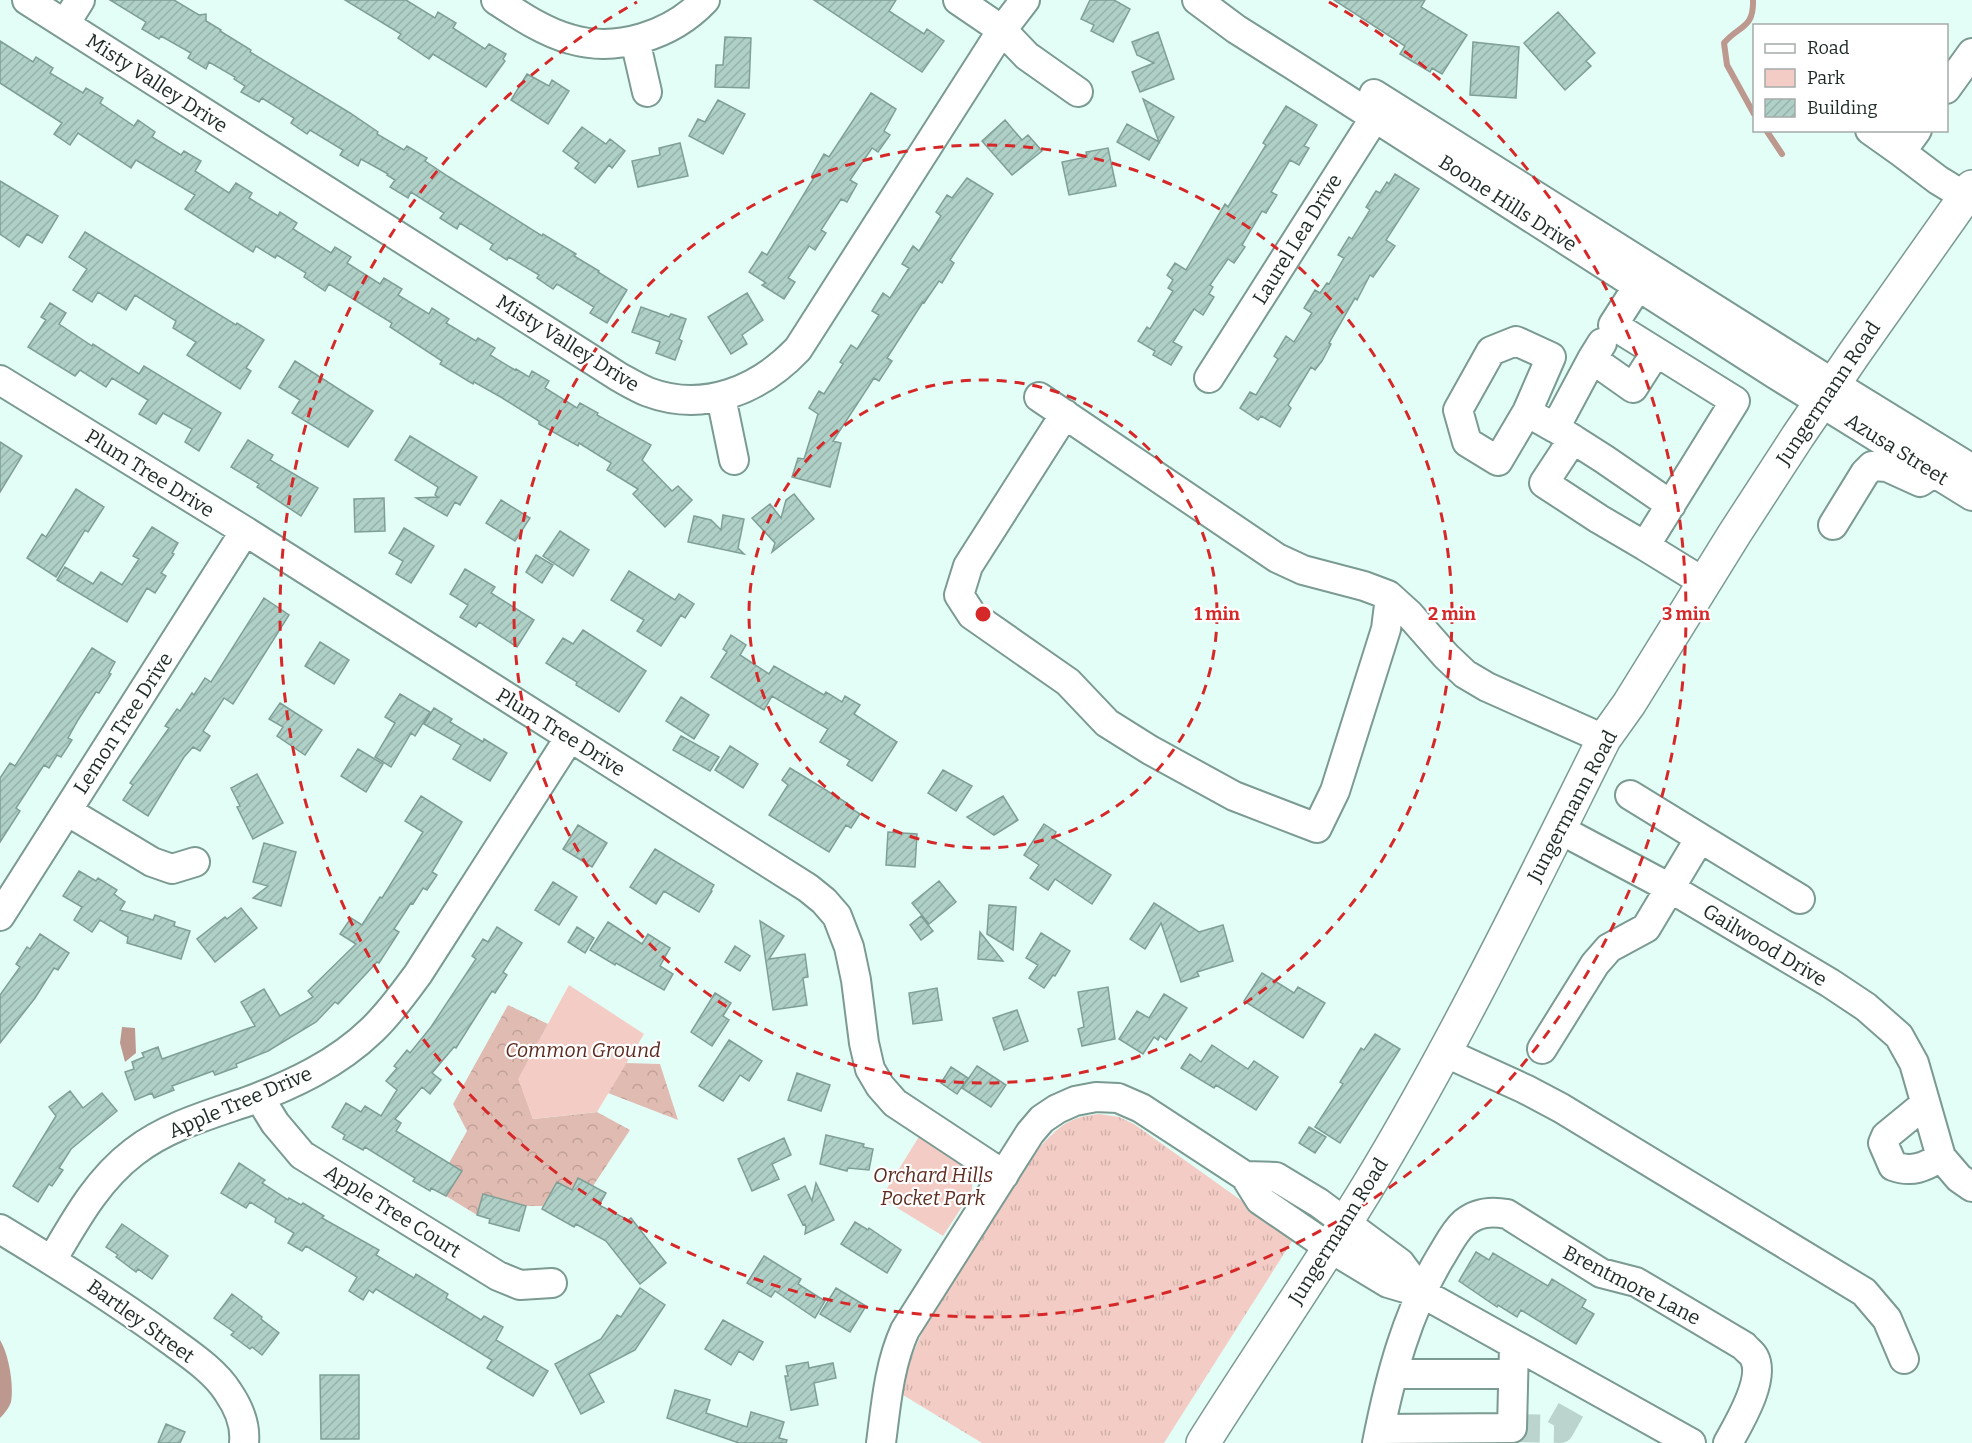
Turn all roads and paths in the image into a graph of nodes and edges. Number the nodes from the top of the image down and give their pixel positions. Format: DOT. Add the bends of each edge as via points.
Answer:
graph roads {
  1 [pos="27,0"];
  2 [pos="80,0"];
  3 [pos="496,0"];
  4 [pos="705,0"];
  5 [pos="958,0"];
  6 [pos="1025,0"];
  7 [pos="1197,0"];
  8 [pos="1228,0"];
  9 [pos="65,24"];
  10 [pos="1002,30"];
  11 [pos="635,40"];
  12 [pos="1972,53"];
  13 [pos="1948,88"];
  14 [pos="647,92"];
  15 [pos="1078,92"];
  16 [pos="1380,109"];
  17 [pos="1877,132"];
  18 [pos="1909,141"];
  19 [pos="1969,192"];
  20 [pos="1638,286"];
  21 [pos="1613,325"];
  22 [pos="1656,352"];
  23 [pos="1592,359"];
  24 [pos="1209,378"];
  25 [pos="0,380"];
  26 [pos="1827,393"];
  27 [pos="721,397"];
  28 [pos="1039,397"];
  29 [pos="1527,412"];
  30 [pos="1065,414"];
  31 [pos="1564,433"];
  32 [pos="734,460"];
  33 [pos="1940,462"];
  34 [pos="1972,469"];
  35 [pos="1972,496"];
  36 [pos="1671,505"];
  37 [pos="1833,525"];
  38 [pos="245,531"];
  39 [pos="1645,546"];
  40 [pos="1705,583"];
  41 [pos="1390,597"];
  42 [pos="570,737"];
  43 [pos="1604,740"];
  44 [pos="1630,795"];
  45 [pos="67,811"];
  46 [pos="1559,829"];
  47 [pos="1700,838"];
  48 [pos="195,862"];
  49 [pos="1670,888"];
  50 [pos="1800,899"];
  51 [pos="0,916"];
  52 [pos="1542,1049"];
  53 [pos="1444,1052"];
  54 [pos="260,1097"];
  55 [pos="1925,1104"];
  56 [pos="1941,1157"];
  57 [pos="1004,1175"];
  58 [pos="1972,1187"];
  59 [pos="0,1229"];
  60 [pos="1337,1235"];
  61 [pos="52,1260"];
  62 [pos="552,1283"];
  63 [pos="1422,1293"];
  64 [pos="1514,1346"];
  65 [pos="1904,1359"];
  66 [pos="1393,1374"];
  67 [pos="1513,1374"];
  68 [pos="1378,1436"];
  69 [pos="244,1443"];
  70 [pos="881,1443"];
  71 [pos="1203,1443"];
  72 [pos="1691,1443"];
  73 [pos="1728,1443"];
  1 -- 9 [label="street, Misty Valley Drive"];
  2 -- 9 [label="street"];
  3 -- 11 [label="street" via="569,39 596,45"];
  4 -- 11 [label="street" via="684,20"];
  5 -- 10 [label="street"];
  6 -- 10 [label="street, Misty Valley Drive"];
  7 -- 16 [label="street, Boone Hills Drive" via="1236,29"];
  8 -- 16 [label="street, Boone Hills Drive"];
  9 -- 27 [label="street, Misty Valley Drive" via="619,377 647,392 673,398"];
  10 -- 15 [label="street" via="1027,56"];
  10 -- 27 [label="street, Misty Valley Drive" via="798,349 761,381"];
  11 -- 14 [label="street"];
  12 -- 13 [label="street"];
  16 -- 20 [label="street, Boone Hills Drive"];
  16 -- 24 [label="street, Laurel Lea Drive"];
  16 -- 26 [label="street, Boone Hills Drive"];
  17 -- 18 [label="street"];
  18 -- 19 [label="street" via="1938,180"];
  19 -- 26 [label="main road, Jungermann Road"];
  20 -- 21 [label="street"];
  20 -- 26 [label="street, Boone Hills Drive"];
  21 -- 22 [label="street"];
  21 -- 23 [label="street"];
  22 -- 23 [label="street" via="1633,388"];
  22 -- 36 [label="street" via="1735,401"];
  23 -- 31 [label="street"];
  25 -- 38 [label="street, Plum Tree Drive"];
  26 -- 33 [label="street, Azusa Street"];
  26 -- 40 [label="main road, Jungermann Road"];
  27 -- 32 [label="street"];
  28 -- 30 [label="street"];
  29 -- 31 [label="street"];
  30 -- 41 [label="street" via="1277,558"];
  30 -- 41 [label="street" via="968,566 959,595 972,615 1068,682 1107,723 1150,750 1234,796 1317,828 1335,791 1386,629"];
  31 -- 36 [label="street"];
  31 -- 39 [label="street" via="1544,483"];
  33 -- 34 [label="street, Azusa Street"];
  33 -- 35 [label="street, Azusa Street"];
  33 -- 37 [label="street" via="1920,482 1887,467 1872,466"];
  36 -- 39 [label="street"];
  38 -- 42 [label="street, Plum Tree Drive"];
  38 -- 45 [label="street, Lemon Tree Drive"];
  39 -- 40 [label="street"];
  40 -- 43 [label="main road, Jungermann Road"];
  41 -- 43 [label="street" via="1465,674"];
  42 -- 54 [label="street, Apple Tree Drive" via="394,1007 344,1053 311,1075"];
  42 -- 57 [label="street, Plum Tree Drive" via="824,901 837,916 849,947 864,1043 870,1069 880,1086 895,1103"];
  43 -- 46 [label="main road, Jungermann Road"];
  44 -- 47 [label="street"];
  45 -- 48 [label="street" via="152,862 172,868"];
  45 -- 51 [label="street, Lemon Tree Drive"];
  46 -- 49 [label="street, Gailwood Drive"];
  46 -- 53 [label="main road, Jungermann Road"];
  47 -- 49 [label="street"];
  47 -- 50 [label="street"];
  49 -- 52 [label="street" via="1646,928 1609,948 1595,964"];
  49 -- 55 [label="street, Gailwood Drive" via="1866,1007 1899,1036 1914,1064"];
  53 -- 60 [label="main road, Jungermann Road"];
  53 -- 65 [label="street" via="1561,1108 1864,1292 1887,1319"];
  54 -- 61 [label="street, Apple Tree Drive" via="188,1123 134,1152 93,1193"];
  54 -- 62 [label="street, Apple Tree Court" via="275,1123 302,1155 498,1276 520,1285"];
  55 -- 56 [label="street, Gailwood Drive"];
  55 -- 56 [label="street" via="1886,1136 1883,1143 1893,1166 1904,1170 1925,1167"];
  56 -- 58 [label="street, Gailwood Drive" via="1959,1179"];
  57 -- 60 [label="street" via="1030,1133 1056,1109 1096,1097 1118,1098 1141,1108 1245,1176 1260,1200"];
  57 -- 70 [label="street" via="905,1330 892,1366"];
  59 -- 61 [label="street, Bartley Street"];
  60 -- 63 [label="street" via="1388,1283"];
  60 -- 71 [label="main road, Jungermann Road"];
  61 -- 69 [label="street, Bartley Street" via="138,1317 207,1370 227,1390 239,1412 245,1429"];
  63 -- 64 [label="street"];
  63 -- 66 [label="street, Brentmore Lane"];
  63 -- 73 [label="street, Brentmore Lane" via="1464,1223 1492,1211 1507,1214 1601,1273 1636,1282 1744,1346 1754,1357 1757,1375 1754,1390"];
  64 -- 67 [label="street"];
  64 -- 72 [label="street"];
  66 -- 67 [label="street"];
  66 -- 68 [label="street, Brentmore Lane"];
  67 -- 68 [label="street" via="1512,1428"];
}
